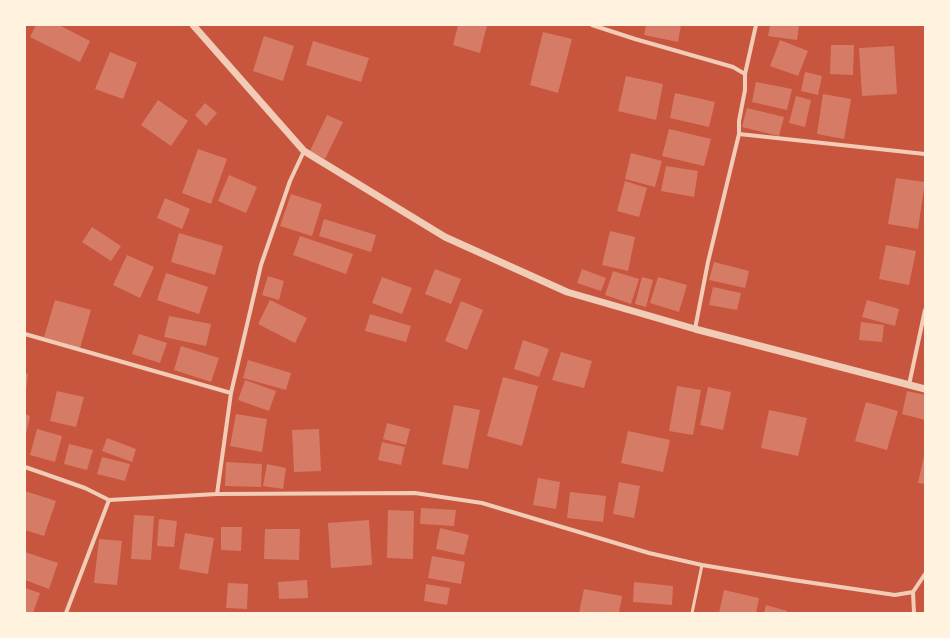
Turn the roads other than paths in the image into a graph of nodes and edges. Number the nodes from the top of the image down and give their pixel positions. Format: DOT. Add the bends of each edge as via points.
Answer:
graph roads {
  1 [pos="193,25"];
  2 [pos="592,25"];
  3 [pos="756,25"];
  4 [pos="602,27"];
  5 [pos="745,74"];
  6 [pos="739,134"];
  7 [pos="304,151"];
  8 [pos="925,154"];
  9 [pos="925,310"];
  10 [pos="695,329"];
  11 [pos="25,334"];
  12 [pos="909,385"];
  13 [pos="925,389"];
  14 [pos="231,392"];
  15 [pos="25,467"];
  16 [pos="217,494"];
  17 [pos="109,500"];
  18 [pos="702,565"];
  19 [pos="925,574"];
  20 [pos="913,592"];
  21 [pos="66,613"];
  22 [pos="692,613"];
  23 [pos="914,613"];
  1 -- 7 [label="street"];
  2 -- 4 [label="street"];
  3 -- 5 [label="street"];
  4 -- 5 [label="street" via="733,67"];
  5 -- 6 [label="street"];
  6 -- 8 [label="street"];
  6 -- 10 [label="street" via="708,262"];
  7 -- 10 [label="street" via="452,240 567,292"];
  7 -- 14 [label="street" via="290,181 261,265"];
  9 -- 12 [label="street"];
  10 -- 12 [label="street"];
  11 -- 14 [label="street"];
  12 -- 13 [label="street"];
  14 -- 16 [label="street"];
  15 -- 17 [label="street" via="85,488"];
  16 -- 17 [label="street"];
  16 -- 18 [label="street" via="415,493 482,503 649,553"];
  17 -- 21 [label="street"];
  18 -- 20 [label="street" via="895,595"];
  18 -- 22 [label="lane"];
  19 -- 20 [label="street"];
  20 -- 23 [label="street"];
}
